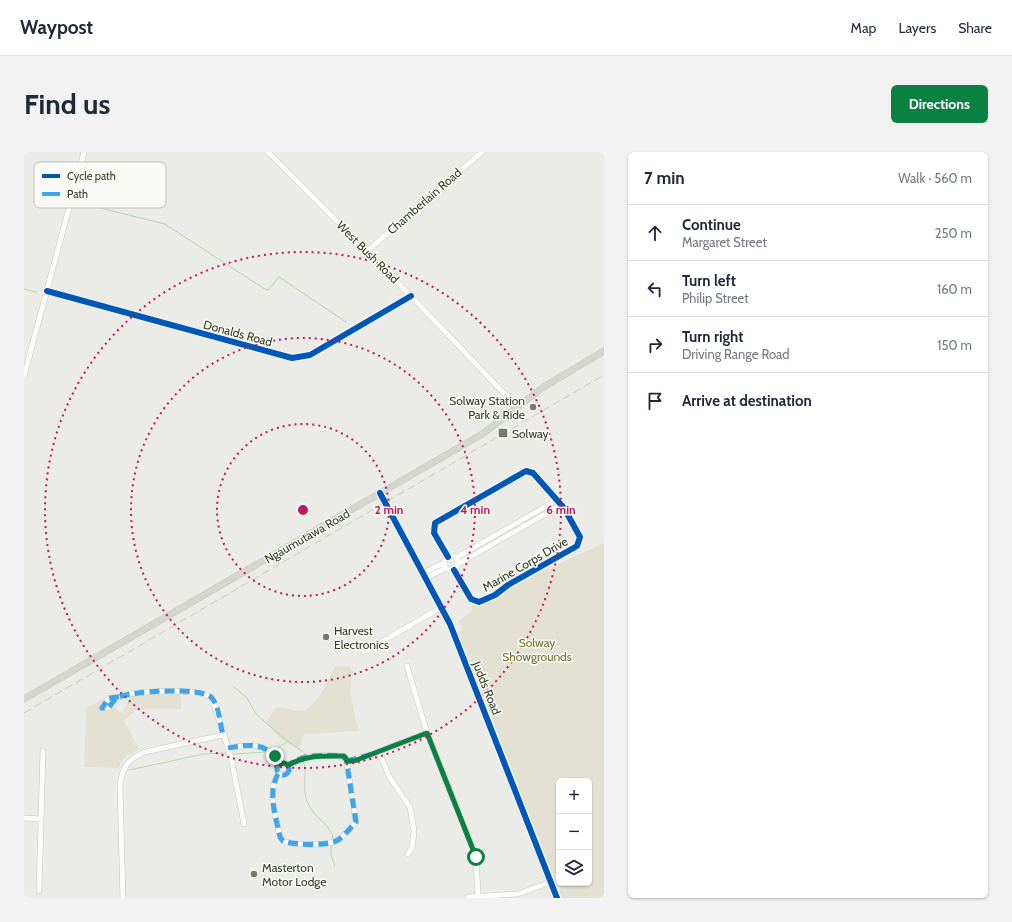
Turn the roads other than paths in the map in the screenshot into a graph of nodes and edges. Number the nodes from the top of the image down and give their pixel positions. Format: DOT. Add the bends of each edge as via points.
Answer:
graph roads {
  1 [pos="84,152"];
  2 [pos="268,152"];
  3 [pos="482,152"];
  4 [pos="81,162"];
  5 [pos="69,208"];
  6 [pos="367,251"];
  7 [pos="47,291"];
  8 [pos="411,296"];
  9 [pos="604,351"];
  10 [pos="24,376"];
  11 [pos="517,407"];
  12 [pos="380,493"];
  13 [pos="557,500"];
  14 [pos="561,505"];
  15 [pos="540,513"];
  16 [pos="488,544"];
  17 [pos="448,557"];
  18 [pos="456,558"];
  19 [pos="458,564"];
  20 [pos="445,566"];
  21 [pos="454,570"];
  22 [pos="423,573"];
  23 [pos="426,578"];
  24 [pos="442,607"];
  25 [pos="364,652"];
  26 [pos="407,666"];
  27 [pos="119,697"];
  28 [pos="24,700"];
  29 [pos="427,733"];
  30 [pos="223,735"];
  31 [pos="228,748"];
  32 [pos="43,751"];
  33 [pos="379,752"];
  34 [pos="347,761"];
  35 [pos="280,764"];
  36 [pos="288,765"];
  37 [pos="278,774"];
  38 [pos="24,818"];
  39 [pos="41,819"];
  40 [pos="244,824"];
  41 [pos="408,854"];
  42 [pos="551,882"];
  43 [pos="39,891"];
  44 [pos="478,896"];
  45 [pos="468,897"];
  46 [pos="123,898"];
  47 [pos="558,898"];
  1 -- 4 [label="street"];
  2 -- 6 [label="street, West Bush Road"];
  3 -- 6 [label="street, Chamberlain Road"];
  5 -- 7 [label="street"];
  6 -- 8 [label="street, West Bush Road"];
  7 -- 8 [label="street, Donalds Road" via="292,358 310,356"];
  7 -- 10 [label="street"];
  8 -- 11 [label="street, West Bush Road"];
  9 -- 11 [label="main road, Ngaumutawa Road" via="542,388"];
  11 -- 12 [label="main road, Ngaumutawa Road" via="484,433"];
  12 -- 22 [label="street, Judds Road"];
  12 -- 28 [label="main road, Ngaumutawa Road"];
  13 -- 14 [label="street, Marine Corps Drive"];
  13 -- 15 [label="street"];
  13 -- 17 [label="street, Marine Corps Drive" via="533,473 522,472 435,523 434,533"];
  14 -- 15 [label="street"];
  14 -- 21 [label="street, Marine Corps Drive" via="580,537 577,546 479,602 471,599"];
  15 -- 16 [label="street"];
  16 -- 18 [label="street"];
  16 -- 19 [label="street"];
  17 -- 18 [label="street"];
  17 -- 20 [label="street"];
  18 -- 19 [label="street"];
  19 -- 21 [label="street"];
  20 -- 21 [label="street"];
  20 -- 22 [label="street"];
  20 -- 23 [label="street"];
  22 -- 23 [label="street, Judds Road"];
  23 -- 24 [label="street, Judds Road"];
  24 -- 25 [label="street"];
  24 -- 42 [label="street, Judds Road"];
  26 -- 29 [label="street"];
  27 -- 30 [label="street" via="174,691 208,695 215,704"];
  29 -- 33 [label="street"];
  29 -- 44 [label="street" via="476,857"];
  30 -- 31 [label="street"];
  30 -- 46 [label="street" via="145,752 135,756 123,768 120,782"];
  31 -- 35 [label="street" via="264,747 271,751"];
  31 -- 40 [label="street"];
  32 -- 39 [label="street"];
  33 -- 34 [label="street"];
  33 -- 41 [label="street" via="390,778 410,807 414,831 412,848"];
  34 -- 36 [label="street" via="344,756 314,756 302,758"];
  34 -- 37 [label="street" via="356,822 334,842 294,844 283,841 280,837 272,794"];
  35 -- 36 [label="street"];
  35 -- 37 [label="street"];
  36 -- 37 [label="street" via="287,775"];
  38 -- 39 [label="street"];
  39 -- 43 [label="street"];
  42 -- 44 [label="street" via="518,894"];
  42 -- 47 [label="street, Judds Road"];
  44 -- 45 [label="street"];
}
